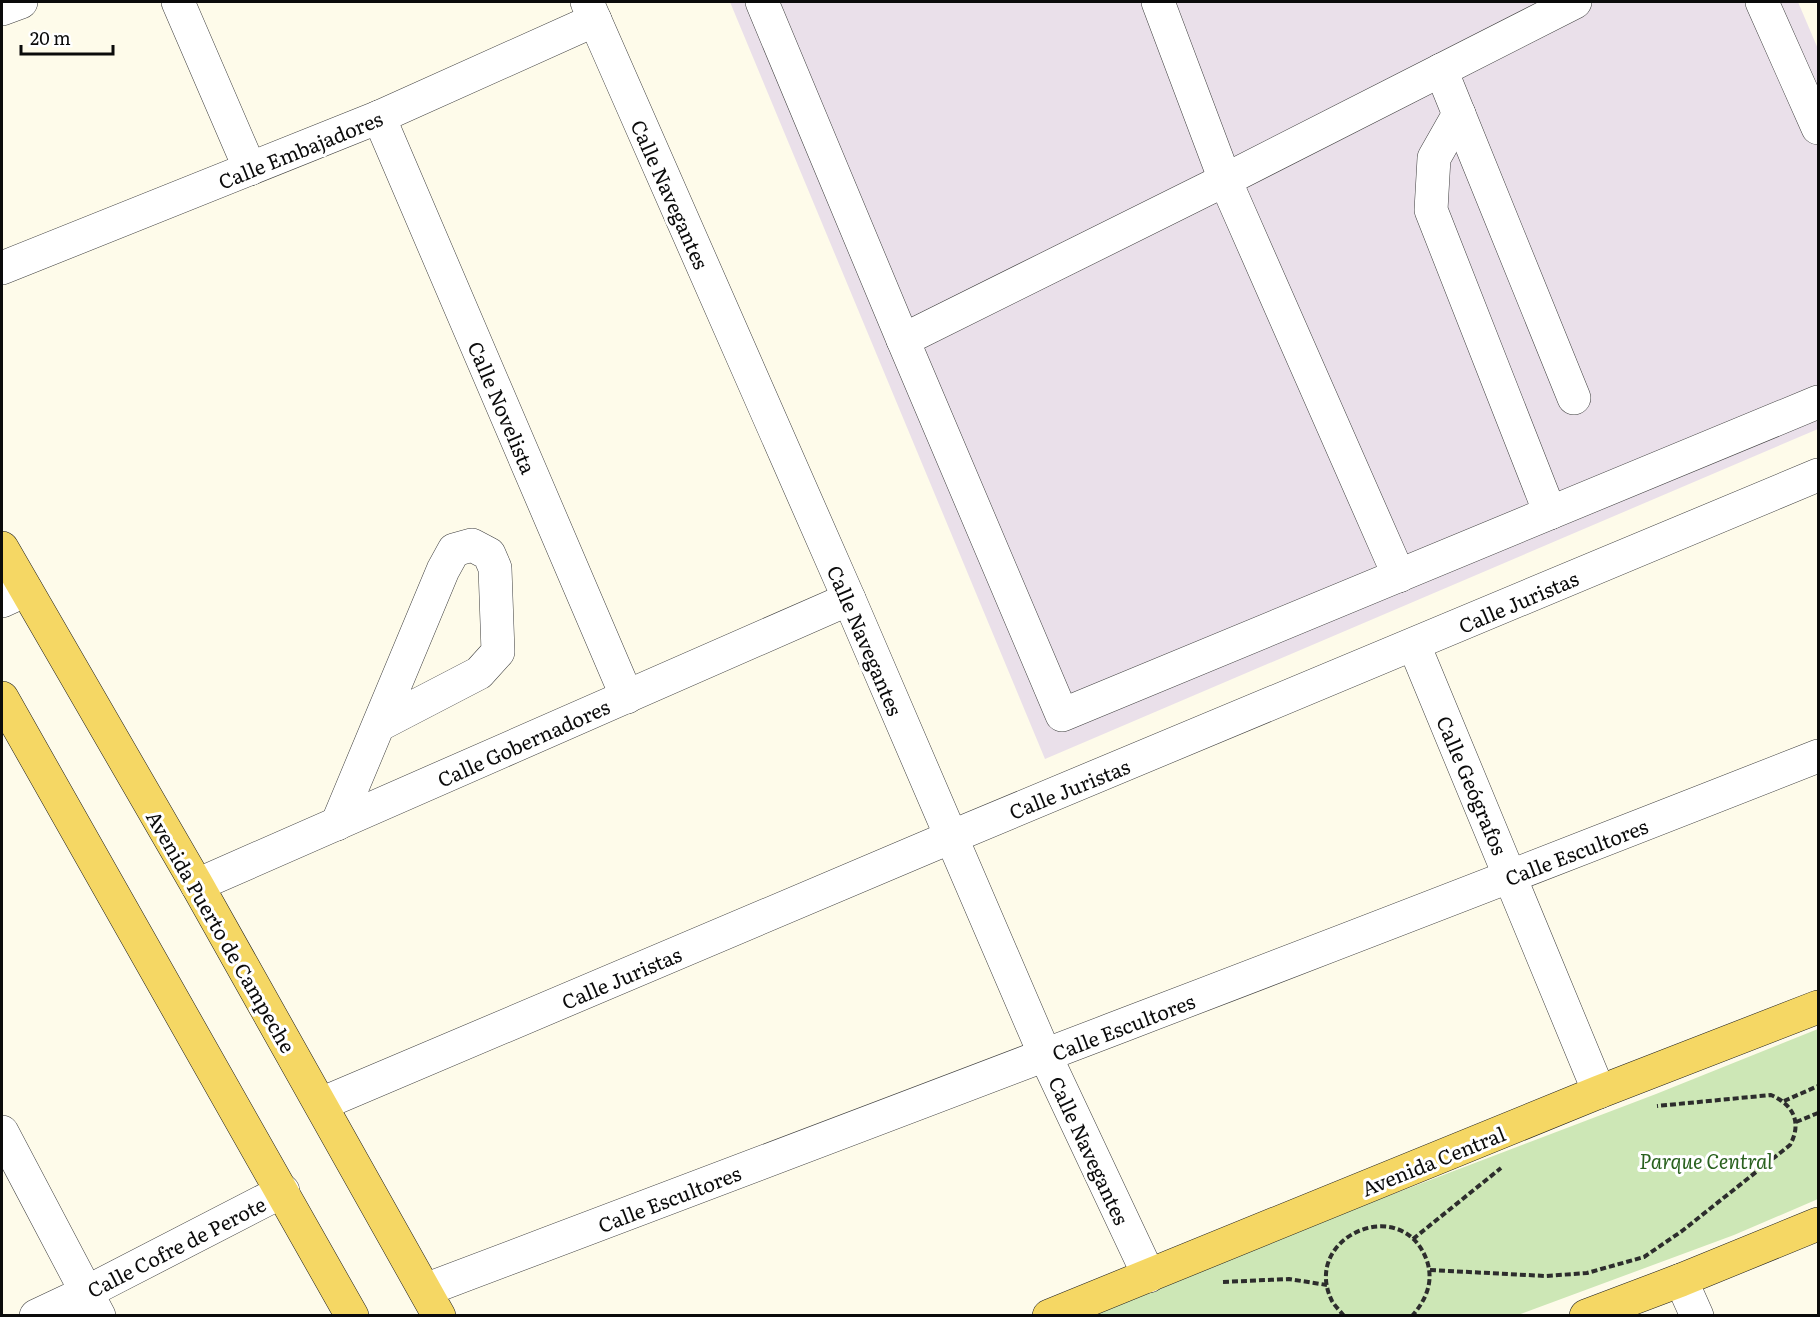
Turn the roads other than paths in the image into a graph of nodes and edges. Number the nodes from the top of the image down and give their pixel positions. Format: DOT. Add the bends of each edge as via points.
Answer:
graph roads {
  1 [pos="21,2"];
  2 [pos="178,2"];
  3 [pos="762,2"];
  4 [pos="1158,2"];
  5 [pos="1575,2"];
  6 [pos="1762,2"];
  7 [pos="2,9"];
  8 [pos="591,11"];
  9 [pos="1441,70"];
  10 [pos="1459,114"];
  11 [pos="379,117"];
  12 [pos="1818,128"];
  13 [pos="250,169"];
  14 [pos="1225,180"];
  15 [pos="2,268"];
  16 [pos="903,340"];
  17 [pos="1574,398"];
  18 [pos="1818,402"];
  19 [pos="1818,475"];
  20 [pos="1550,513"];
  21 [pos="4,556"];
  22 [pos="1399,576"];
  23 [pos="14,596"];
  24 [pos="849,599"];
  25 [pos="1414,645"];
  26 [pos="627,697"];
  27 [pos="2,698"];
  28 [pos="379,725"];
  29 [pos="1818,756"];
  30 [pos="337,824"];
  31 [pos="951,837"];
  32 [pos="1511,877"];
  33 [pos="197,885"];
  34 [pos="1818,1007"];
  35 [pos="1046,1055"];
  36 [pos="1599,1092"];
  37 [pos="321,1104"];
  38 [pos="2,1132"];
  39 [pos="283,1191"];
  40 [pos="1818,1224"];
  41 [pos="1149,1276"];
  42 [pos="1681,1280"];
  43 [pos="432,1303"];
  44 [pos="93,1304"];
  45 [pos="36,1316"];
  46 [pos="352,1316"];
  47 [pos="1049,1316"];
  48 [pos="1586,1316"];
  49 [pos="1697,1316"];
  1 -- 7 [label="street"];
  2 -- 13 [label="street"];
  3 -- 16 [label="street"];
  4 -- 14 [label="street"];
  5 -- 9 [label="street"];
  6 -- 12 [label="street"];
  8 -- 11 [label="street, Calle Embajadores"];
  8 -- 24 [label="street, Calle Navegantes"];
  9 -- 10 [label="street"];
  9 -- 14 [label="street"];
  10 -- 17 [label="street"];
  10 -- 20 [label="street" via="1434,158 1431,210"];
  11 -- 13 [label="street, Calle Embajadores"];
  11 -- 26 [label="street, Calle Novelista"];
  13 -- 15 [label="street, Calle Embajadores"];
  14 -- 16 [label="street"];
  14 -- 22 [label="street"];
  16 -- 22 [label="street" via="1062,716"];
  18 -- 20 [label="street"];
  19 -- 25 [label="street, Calle Juristas"];
  20 -- 22 [label="street"];
  21 -- 23 [label="main road, Avenida Puerto de Campeche"];
  23 -- 33 [label="main road, Avenida Puerto de Campeche"];
  24 -- 26 [label="street, Calle Gobernadores"];
  24 -- 31 [label="street, Calle Navegantes"];
  25 -- 31 [label="street, Calle Juristas"];
  25 -- 32 [label="street, Calle Geógrafos"];
  26 -- 30 [label="street, Calle Gobernadores"];
  27 -- 39 [label="main road"];
  28 -- 28 [label="street" via="454,549 472,545 489,554 495,568 498,651 479,673"];
  28 -- 30 [label="street"];
  29 -- 32 [label="street, Calle Escultores"];
  30 -- 33 [label="street, Calle Gobernadores"];
  31 -- 35 [label="street, Calle Navegantes"];
  31 -- 37 [label="street, Calle Juristas"];
  32 -- 35 [label="street, Calle Escultores"];
  32 -- 36 [label="street, Calle Geógrafos"];
  33 -- 37 [label="main road, Avenida Puerto de Campeche"];
  34 -- 36 [label="main road, Avenida Central"];
  35 -- 41 [label="street, Calle Navegantes"];
  35 -- 43 [label="street, Calle Escultores"];
  36 -- 41 [label="main road, Avenida Central"];
  37 -- 43 [label="main road, Avenida Puerto de Campeche"];
  38 -- 44 [label="street"];
  39 -- 44 [label="street, Calle Cofre de Perote"];
  39 -- 46 [label="main road"];
  40 -- 42 [label="main road"];
  41 -- 47 [label="main road, Avenida Central"];
  42 -- 48 [label="main road"];
  42 -- 49 [label="street"];
  44 -- 45 [label="street, Calle Cofre de Perote"];
}
